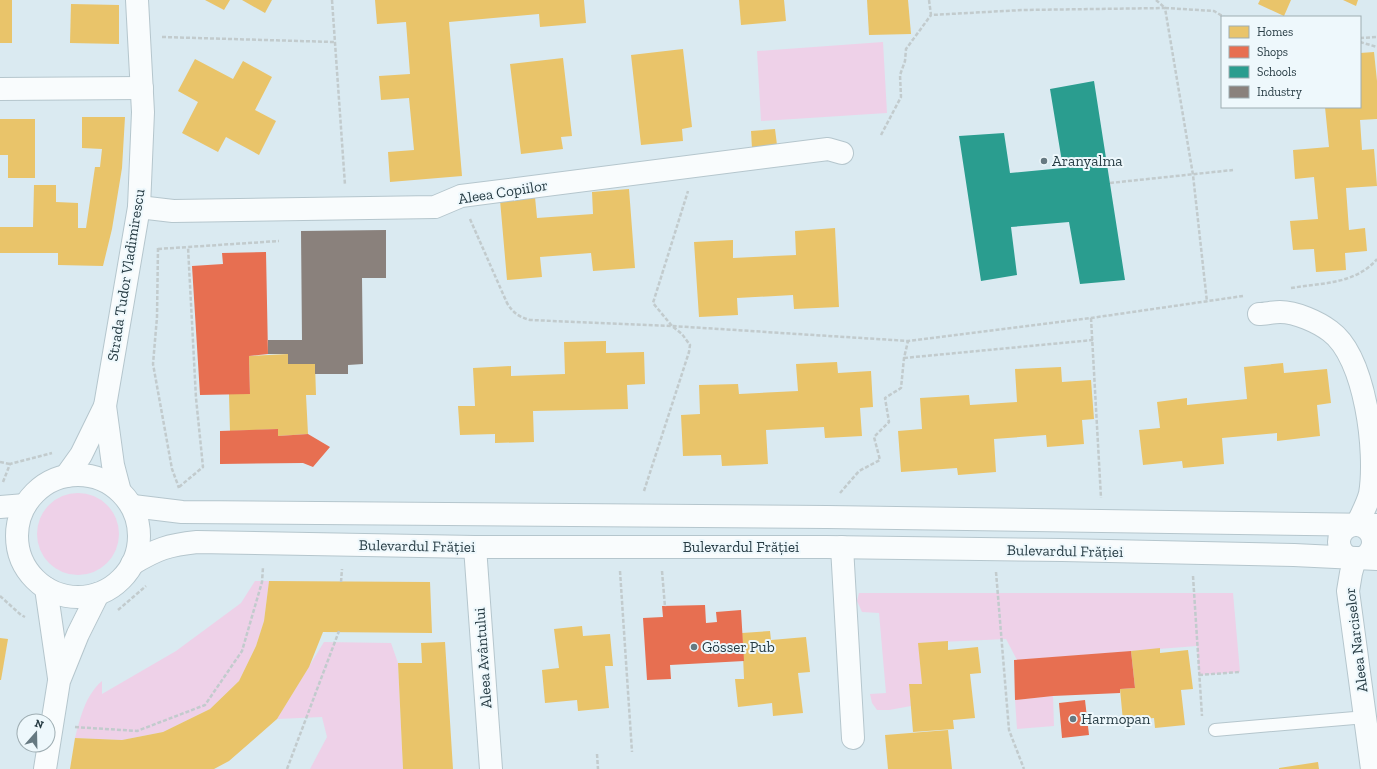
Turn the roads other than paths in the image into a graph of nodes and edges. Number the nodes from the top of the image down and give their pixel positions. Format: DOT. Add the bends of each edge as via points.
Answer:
graph roads {
  1 [pos="137,0"];
  2 [pos="142,88"];
  3 [pos="0,89"];
  4 [pos="842,153"];
  5 [pos="148,209"];
  6 [pos="1259,314"];
  7 [pos="105,406"];
  8 [pos="66,476"];
  9 [pos="118,488"];
  10 [pos="25,505"];
  11 [pos="133,506"];
  12 [pos="0,507"];
  13 [pos="1367,525"];
  14 [pos="475,547"];
  15 [pos="842,547"];
  16 [pos="0,550"];
  17 [pos="21,558"];
  18 [pos="1355,559"];
  19 [pos="1377,559"];
  20 [pos="132,564"];
  21 [pos="46,588"];
  22 [pos="98,594"];
  23 [pos="59,681"];
  24 [pos="1366,717"];
  25 [pos="1215,730"];
  26 [pos="853,738"];
  27 [pos="45,769"];
  28 [pos="490,769"];
  29 [pos="1372,769"];
  1 -- 2 [label="main road, Strada Tudor Vladimirescu"];
  2 -- 3 [label="main road"];
  2 -- 5 [label="main road, Strada Tudor Vladimirescu"];
  4 -- 5 [label="main road, Aleea Copiilor" via="828,150 461,196 435,207"];
  5 -- 7 [label="main road, Strada Tudor Vladimirescu"];
  6 -- 13 [label="main road" via="1281,312 1319,324 1341,342 1355,367 1366,401 1373,439 1370,492 1365,510"];
  7 -- 8 [label="main road, Strada Tudor Vladimirescu" via="81,455"];
  7 -- 9 [label="main road, Strada Tudor Vladimirescu"];
  8 -- 9 [label="main road" via="85,475"];
  8 -- 10 [label="main road" via="36,491"];
  9 -- 11 [label="main road"];
  10 -- 12 [label="main road"];
  10 -- 17 [label="main road" via="18,522 16,540"];
  11 -- 13 [label="main road, Bulevardul Frăției" via="182,512"];
  11 -- 20 [label="main road" via="139,530 138,548"];
  13 -- 18 [label="main road" via="1364,527 1373,540 1370,551"];
  14 -- 15 [label="main road, Bulevardul Frăției"];
  14 -- 20 [label="main road, Bulevardul Frăției" via="197,542 156,549"];
  14 -- 28 [label="main road, Aleea Avântului"];
  15 -- 18 [label="main road, Bulevardul Frăției" via="1294,555"];
  15 -- 26 [label="main road"];
  16 -- 17 [label="main road"];
  17 -- 21 [label="main road" via="30,575"];
  18 -- 19 [label="main road, Bulevardul Frăției"];
  18 -- 24 [label="main road, Aleea Narciselor" via="1348,591"];
  20 -- 22 [label="main road" via="124,577"];
  21 -- 22 [label="main road" via="62,596"];
  21 -- 23 [label="main road"];
  22 -- 23 [label="main road"];
  23 -- 27 [label="main road"];
  24 -- 25 [label="lane"];
  24 -- 29 [label="main road, Aleea Narciselor"];
}
